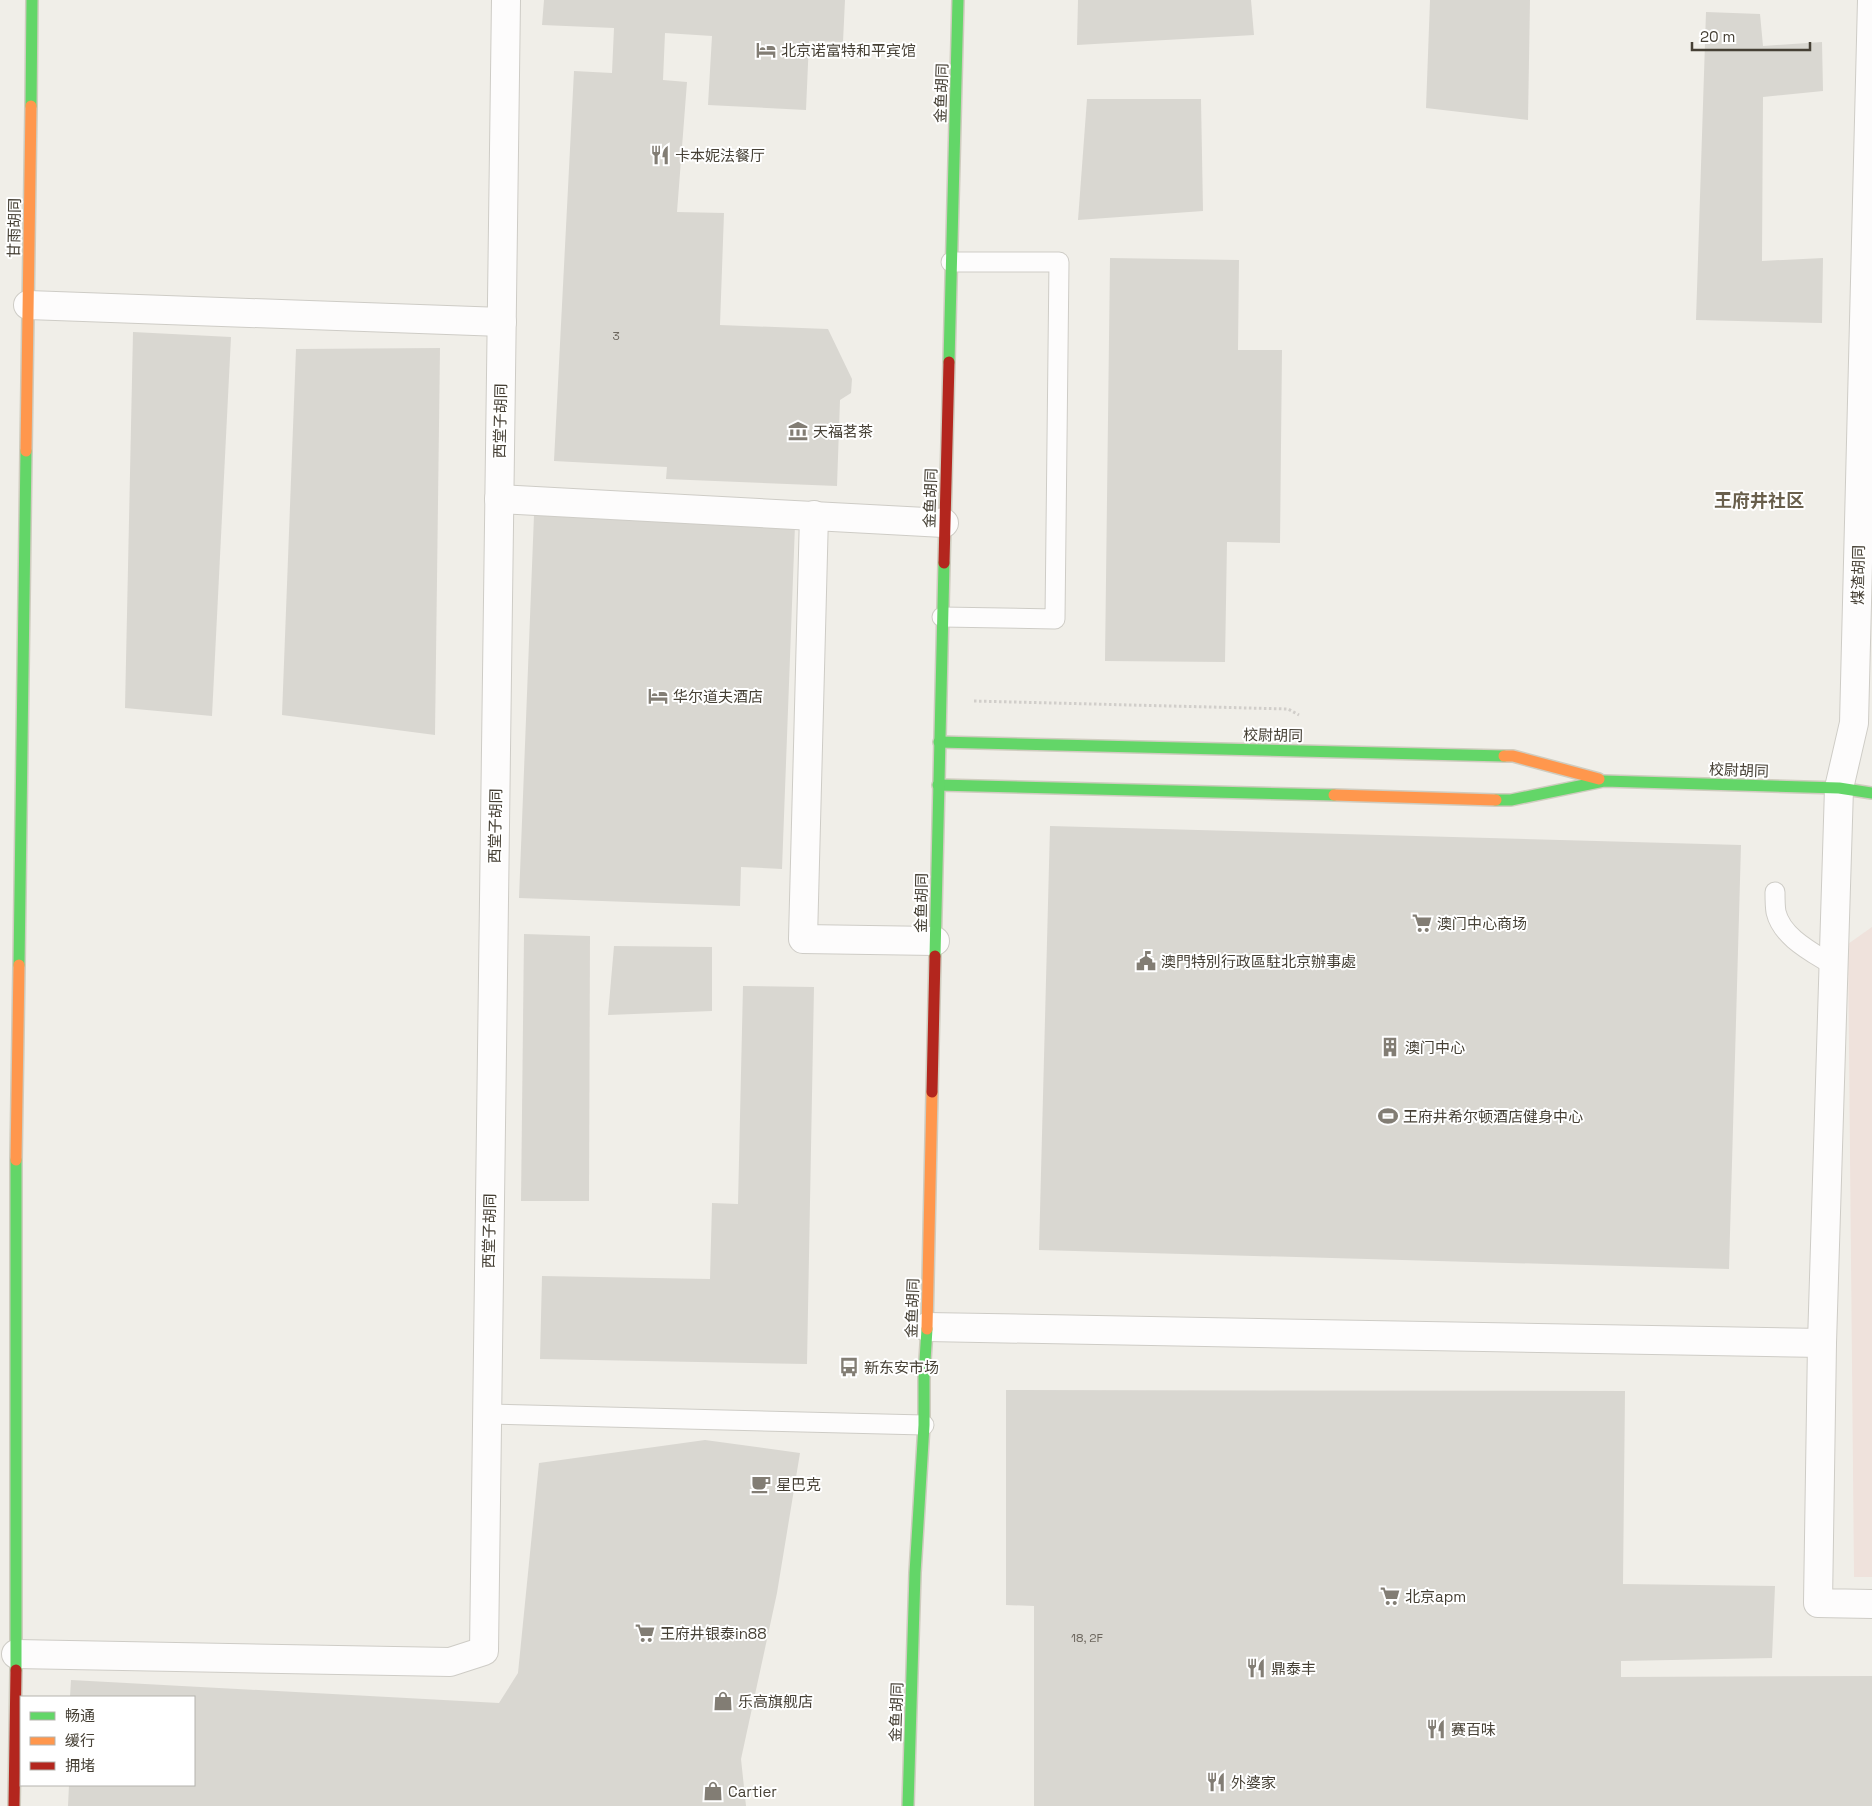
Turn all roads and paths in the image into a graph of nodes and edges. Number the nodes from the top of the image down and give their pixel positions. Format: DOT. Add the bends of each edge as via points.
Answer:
graph roads {
  1 [pos="32,0"];
  2 [pos="506,0"];
  3 [pos="958,0"];
  4 [pos="1872,0"];
  5 [pos="951,262"];
  6 [pos="28,305"];
  7 [pos="502,322"];
  8 [pos="499,499"];
  9 [pos="814,515"];
  10 [pos="944,522"];
  11 [pos="942,617"];
  12 [pos="938,742"];
  13 [pos="1604,781"];
  14 [pos="938,785"];
  15 [pos="1839,788"];
  16 [pos="1872,793"];
  17 [pos="1467,799"];
  18 [pos="1521,810"];
  19 [pos="1775,892"];
  20 [pos="936,941"];
  21 [pos="1834,966"];
  22 [pos="8,1157"];
  23 [pos="927,1327"];
  24 [pos="1822,1343"];
  25 [pos="487,1414"];
  26 [pos="924,1425"];
  27 [pos="1872,1604"];
  28 [pos="16,1654"];
  29 [pos="14,1806"];
  30 [pos="908,1806"];
  1 -- 6 [label="street, 甘雨胡同"];
  2 -- 7 [label="street, 西堂子胡同"];
  3 -- 5 [label="street, 金鱼胡同"];
  4 -- 15 [label="street, 煤渣胡同" via="1854,723"];
  5 -- 10 [label="street, 金鱼胡同"];
  5 -- 11 [label="lane" via="1059,262 1055,619"];
  6 -- 7 [label="street"];
  6 -- 22 [label="street, 甘雨胡同"];
  7 -- 8 [label="street, 西堂子胡同"];
  8 -- 9 [label="street"];
  8 -- 25 [label="street, 西堂子胡同"];
  9 -- 10 [label="street"];
  9 -- 20 [label="street" via="803,940"];
  10 -- 11 [label="street, 金鱼胡同"];
  11 -- 12 [label="street, 金鱼胡同"];
  12 -- 13 [label="street, 校尉胡同" via="1513,756"];
  12 -- 14 [label="street, 金鱼胡同"];
  13 -- 15 [label="street, 校尉胡同"];
  13 -- 17 [label="street, 校尉胡同" via="1510,800"];
  14 -- 17 [label="street, 校尉胡同"];
  14 -- 20 [label="street, 金鱼胡同"];
  15 -- 16 [label="street, 校尉胡同"];
  15 -- 21 [label="street, 煤渣胡同"];
  17 -- 18 [label="lane" via="1491,807"];
  19 -- 21 [label="lane" via="1776,914 1783,927 1794,940"];
  20 -- 23 [label="street, 金鱼胡同"];
  21 -- 24 [label="street, 煤渣胡同"];
  22 -- 28 [label="street, 甘雨胡同"];
  23 -- 24 [label="street"];
  23 -- 26 [label="street, 金鱼胡同"];
  24 -- 27 [label="street, 煤渣胡同" via="1818,1603"];
  25 -- 26 [label="lane"];
  25 -- 28 [label="street, 西堂子胡同" via="484,1651 450,1662"];
  26 -- 30 [label="street, 金鱼胡同" via="915,1573"];
  28 -- 29 [label="street, 甘雨胡同"];
}
